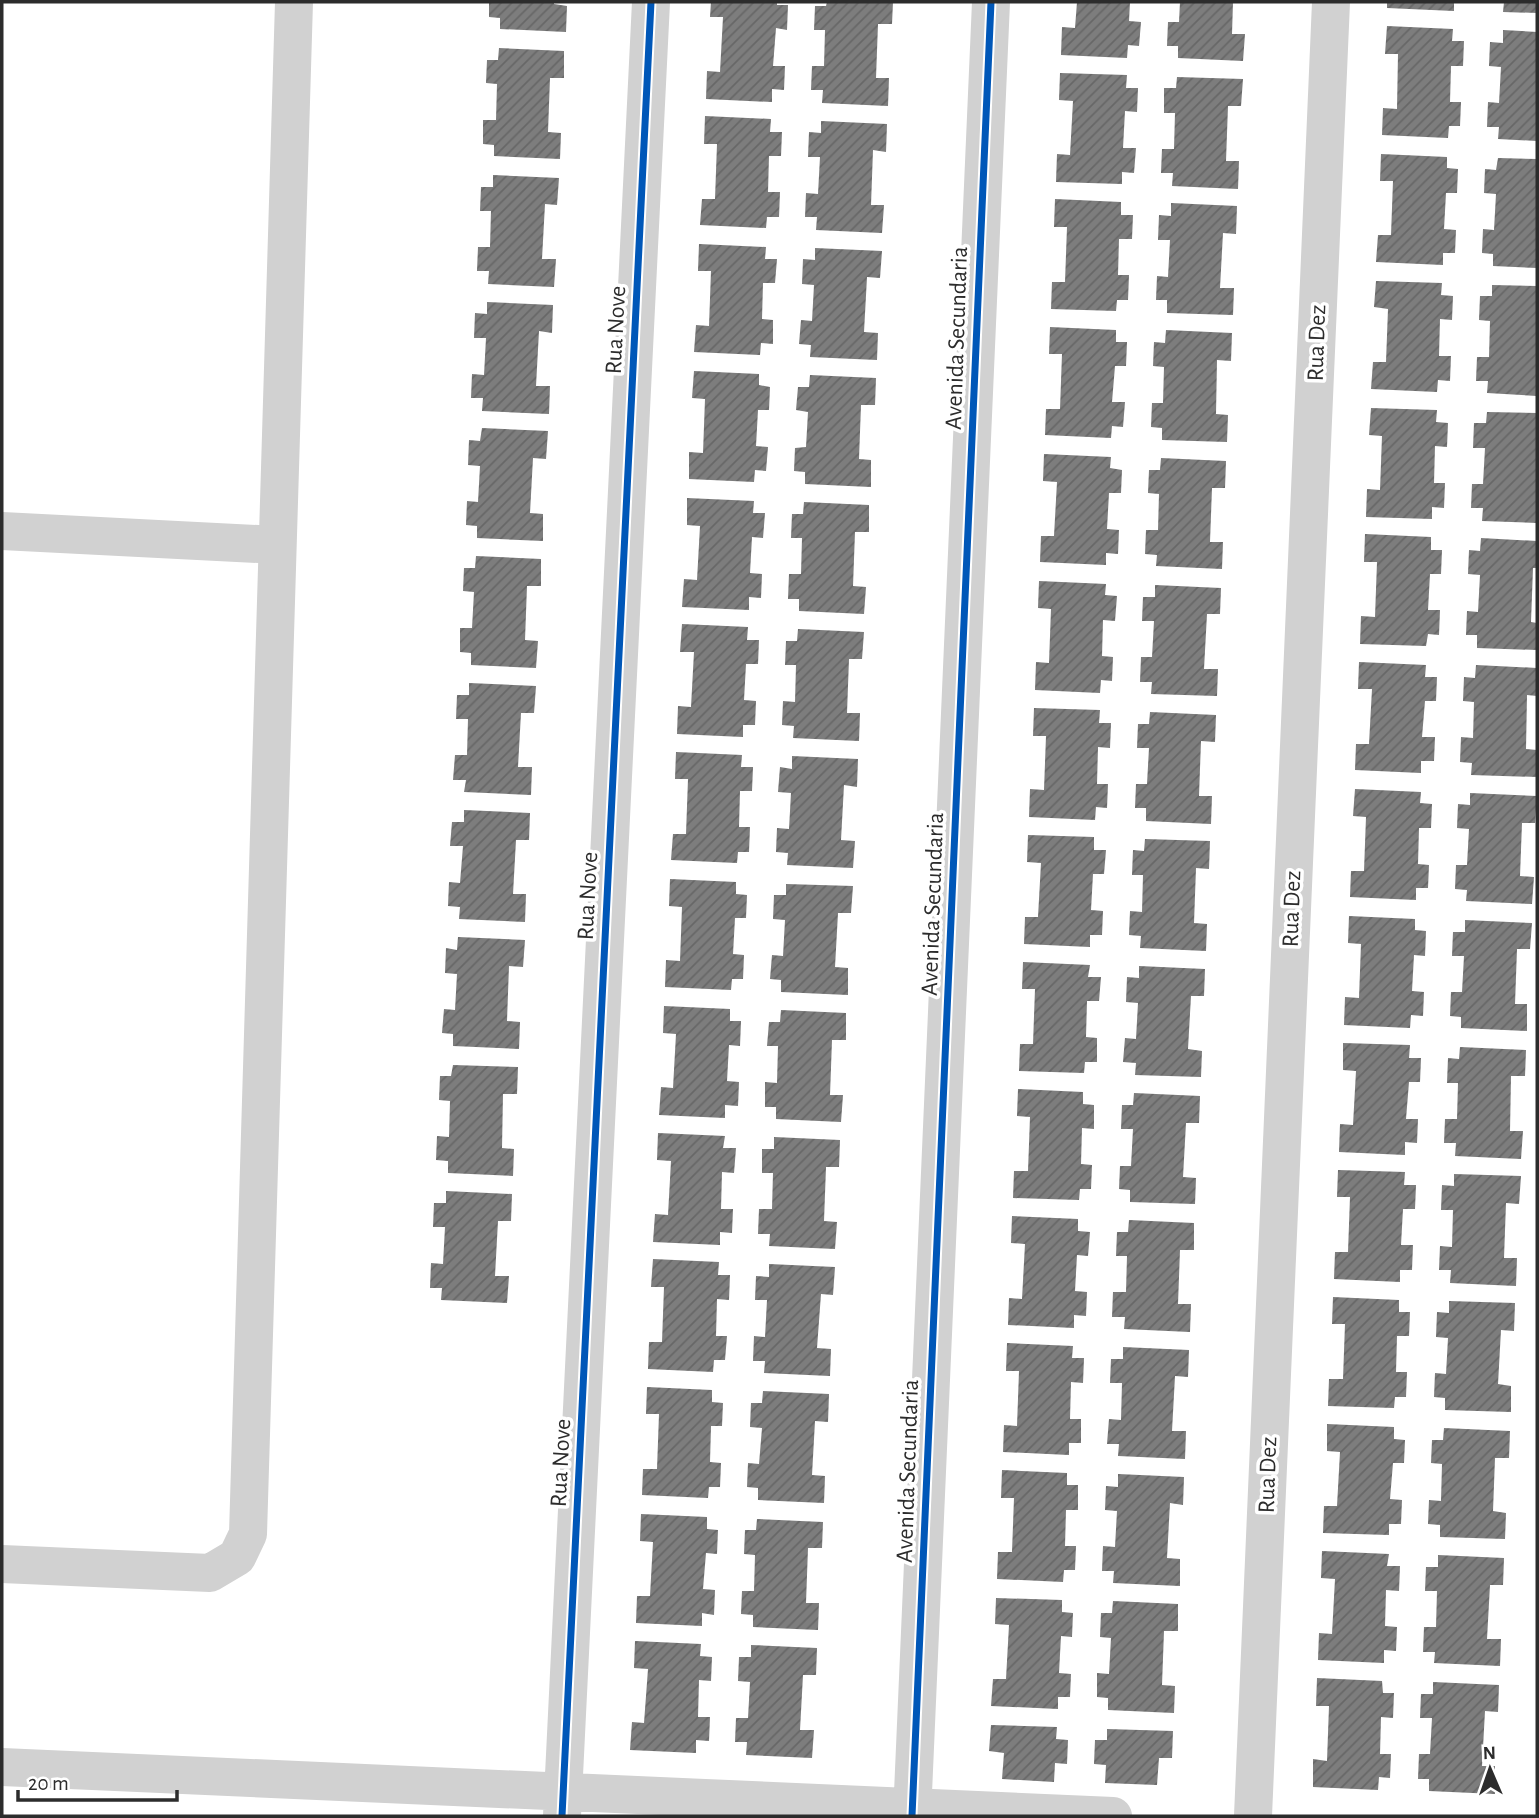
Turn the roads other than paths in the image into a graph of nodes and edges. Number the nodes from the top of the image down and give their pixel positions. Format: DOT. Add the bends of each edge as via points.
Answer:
graph roads {
  1 [pos="294,2"];
  2 [pos="651,2"];
  3 [pos="991,2"];
  4 [pos="1331,2"];
  5 [pos="2,531"];
  6 [pos="277,545"];
  7 [pos="2,1564"];
  8 [pos="2,1767"];
  9 [pos="563,1805"];
  10 [pos="912,1812"];
  11 [pos="1113,1816"];
  12 [pos="1253,1816"];
  1 -- 6 [label="street"];
  2 -- 9 [label="street, Rua Nove"];
  3 -- 10 [label="street, Avenida Secundaria"];
  4 -- 12 [label="street, Rua Dez"];
  5 -- 6 [label="street"];
  6 -- 7 [label="street" via="248,1534 237,1557 210,1573"];
  8 -- 9 [label="street"];
  9 -- 10 [label="street"];
  10 -- 11 [label="street"];
}
